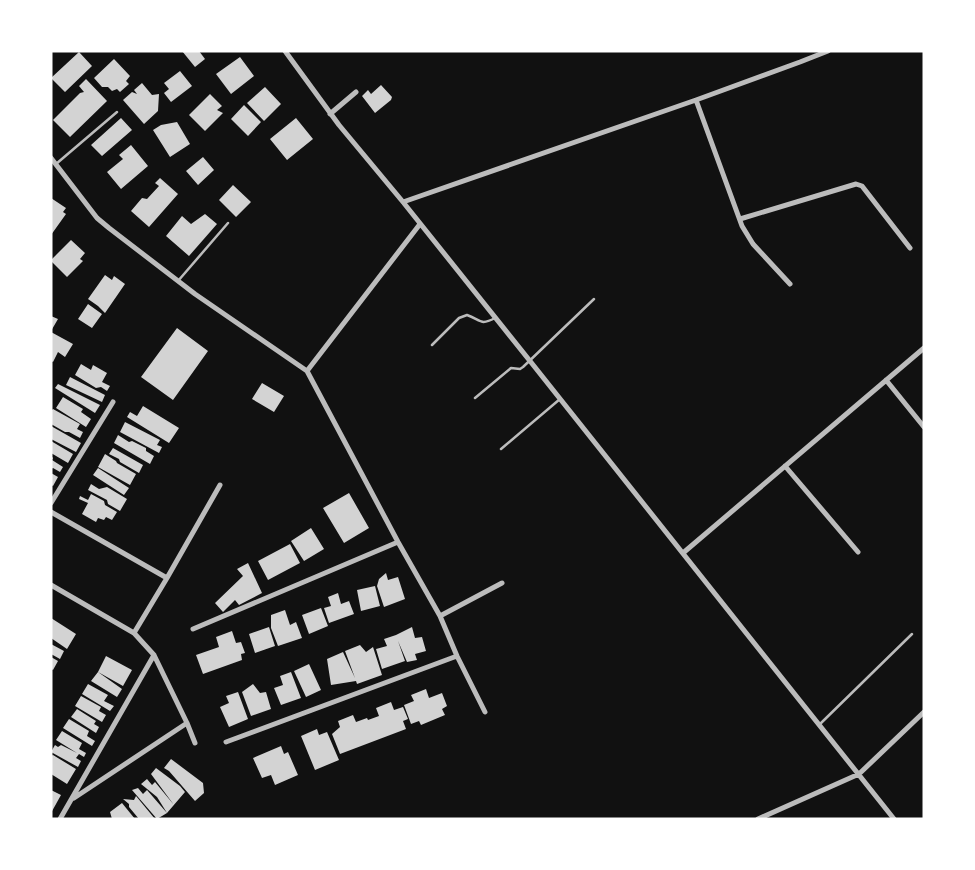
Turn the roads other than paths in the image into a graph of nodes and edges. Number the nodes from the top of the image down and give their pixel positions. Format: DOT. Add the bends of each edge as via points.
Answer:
graph roads {
  1 [pos="285,51"];
  2 [pos="828,51"];
  3 [pos="356,92"];
  4 [pos="696,100"];
  5 [pos="117,112"];
  6 [pos="330,114"];
  7 [pos="51,158"];
  8 [pos="56,164"];
  9 [pos="403,202"];
  10 [pos="740,219"];
  11 [pos="228,222"];
  12 [pos="420,224"];
  13 [pos="910,248"];
  14 [pos="178,281"];
  15 [pos="790,284"];
  16 [pos="594,299"];
  17 [pos="495,318"];
  18 [pos="432,345"];
  19 [pos="924,348"];
  20 [pos="530,361"];
  21 [pos="307,371"];
  22 [pos="886,380"];
  23 [pos="475,398"];
  24 [pos="560,399"];
  25 [pos="113,402"];
  26 [pos="924,427"];
  27 [pos="501,449"];
  28 [pos="785,466"];
  29 [pos="220,485"];
  30 [pos="51,503"];
  31 [pos="51,512"];
  32 [pos="398,542"];
  33 [pos="858,552"];
  34 [pos="683,553"];
  35 [pos="167,578"];
  36 [pos="502,583"];
  37 [pos="51,585"];
  38 [pos="440,616"];
  39 [pos="193,629"];
  40 [pos="134,633"];
  41 [pos="912,634"];
  42 [pos="154,656"];
  43 [pos="457,656"];
  44 [pos="485,712"];
  45 [pos="924,712"];
  46 [pos="187,723"];
  47 [pos="820,725"];
  48 [pos="226,742"];
  49 [pos="195,743"];
  50 [pos="859,774"];
  51 [pos="71,800"];
  52 [pos="60,819"];
  53 [pos="758,819"];
  54 [pos="894,819"];
  1 -- 6 [label="street"];
  2 -- 4 [label="street"];
  3 -- 6 [label="street"];
  4 -- 9 [label="street"];
  4 -- 10 [label="street"];
  5 -- 8 [label="lane"];
  6 -- 9 [label="street"];
  7 -- 8 [label="street"];
  8 -- 14 [label="street" via="97,218"];
  9 -- 12 [label="street"];
  10 -- 13 [label="street" via="856,184 862,186"];
  10 -- 15 [label="street" via="753,244"];
  11 -- 14 [label="lane"];
  12 -- 17 [label="street"];
  12 -- 21 [label="street"];
  14 -- 21 [label="street"];
  16 -- 20 [label="lane"];
  17 -- 18 [label="lane" via="487,322 467,315 459,318"];
  17 -- 20 [label="street"];
  19 -- 22 [label="street"];
  20 -- 23 [label="lane" via="523,367 511,368"];
  20 -- 24 [label="street"];
  21 -- 32 [label="street"];
  22 -- 26 [label="street"];
  22 -- 28 [label="street"];
  24 -- 27 [label="lane"];
  24 -- 34 [label="street"];
  25 -- 30 [label="street"];
  28 -- 33 [label="street"];
  28 -- 34 [label="street"];
  29 -- 35 [label="street"];
  31 -- 35 [label="street"];
  32 -- 38 [label="street"];
  32 -- 39 [label="street"];
  34 -- 47 [label="street"];
  35 -- 40 [label="street"];
  36 -- 38 [label="street"];
  37 -- 40 [label="street"];
  38 -- 43 [label="street"];
  40 -- 42 [label="street"];
  41 -- 47 [label="lane"];
  42 -- 46 [label="street"];
  42 -- 51 [label="street"];
  43 -- 44 [label="street"];
  43 -- 48 [label="street"];
  45 -- 50 [label="street"];
  46 -- 49 [label="street"];
  46 -- 51 [label="street"];
  47 -- 50 [label="street"];
  50 -- 53 [label="street"];
  50 -- 54 [label="street"];
  51 -- 52 [label="street"];
}
